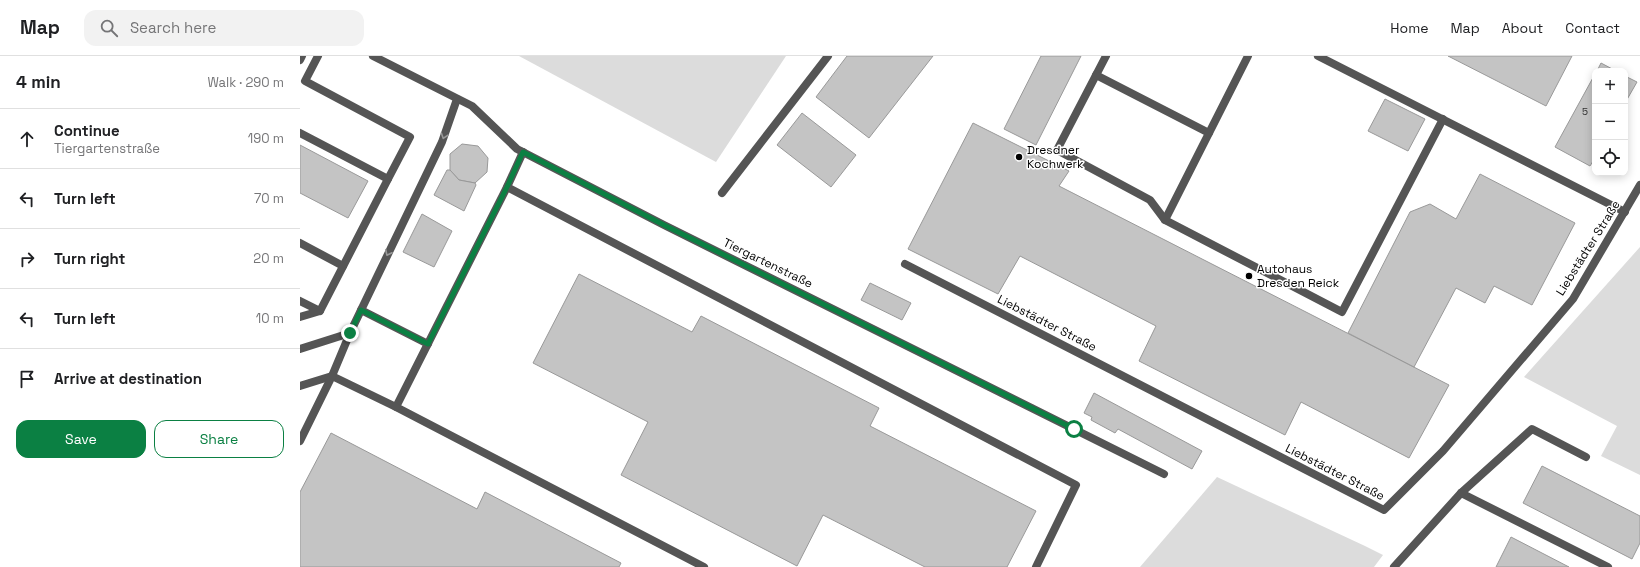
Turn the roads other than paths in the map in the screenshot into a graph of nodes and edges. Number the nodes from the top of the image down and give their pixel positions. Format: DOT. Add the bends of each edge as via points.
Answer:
graph roads {
  1 [pos="302,56"];
  2 [pos="318,56"];
  3 [pos="373,56"];
  4 [pos="828,56"];
  5 [pos="1106,56"];
  6 [pos="1248,56"];
  7 [pos="1318,56"];
  8 [pos="300,60"];
  9 [pos="1096,75"];
  10 [pos="302,80"];
  11 [pos="457,99"];
  12 [pos="1443,119"];
  13 [pos="300,133"];
  14 [pos="1209,133"];
  15 [pos="523,152"];
  16 [pos="388,179"];
  17 [pos="1640,185"];
  18 [pos="507,187"];
  19 [pos="722,193"];
  20 [pos="1625,212"];
  21 [pos="1165,220"];
  22 [pos="300,243"];
  23 [pos="905,264"];
  24 [pos="343,266"];
  25 [pos="300,301"];
  26 [pos="361,310"];
  27 [pos="320,311"];
  28 [pos="300,317"];
  29 [pos="350,333"];
  30 [pos="428,344"];
  31 [pos="300,349"];
  32 [pos="332,376"];
  33 [pos="300,386"];
  34 [pos="396,407"];
  35 [pos="300,439"];
  36 [pos="1586,457"];
  37 [pos="1164,474"];
  38 [pos="1460,493"];
  39 [pos="704,567"];
  40 [pos="1036,567"];
  41 [pos="1394,567"];
  42 [pos="1608,567"];
  1 -- 8 [label="lane"];
  2 -- 10 [label="lane"];
  3 -- 11 [label="lane, Tiergartenstraße"];
  4 -- 19 [label="lane"];
  5 -- 9 [label="lane"];
  6 -- 14 [label="lane"];
  7 -- 12 [label="lane"];
  9 -- 14 [label="lane"];
  9 -- 21 [label="lane" via="1057,150 1150,200"];
  10 -- 16 [label="lane" via="410,137"];
  11 -- 15 [label="lane, Tiergartenstraße" via="472,106 490,125"];
  11 -- 26 [label="lane, one-way" via="442,142"];
  12 -- 20 [label="lane"];
  12 -- 21 [label="lane" via="1342,312"];
  13 -- 16 [label="lane"];
  14 -- 21 [label="lane"];
  15 -- 18 [label="lane"];
  15 -- 37 [label="lane, Tiergartenstraße"];
  16 -- 24 [label="lane"];
  17 -- 20 [label="lane, Liebstädter Straße"];
  18 -- 30 [label="lane"];
  18 -- 40 [label="lane" via="1076,485"];
  20 -- 23 [label="lane, Liebstädter Straße" via="1573,299 1443,451 1384,510"];
  22 -- 24 [label="lane"];
  24 -- 27 [label="lane"];
  25 -- 27 [label="lane"];
  26 -- 29 [label="lane"];
  26 -- 30 [label="lane"];
  27 -- 28 [label="lane"];
  29 -- 31 [label="lane"];
  29 -- 32 [label="lane"];
  30 -- 34 [label="lane"];
  32 -- 33 [label="lane"];
  32 -- 34 [label="lane"];
  32 -- 35 [label="lane"];
  34 -- 39 [label="lane"];
  36 -- 38 [label="lane" via="1532,429"];
  38 -- 41 [label="lane"];
  38 -- 42 [label="lane"];
}
